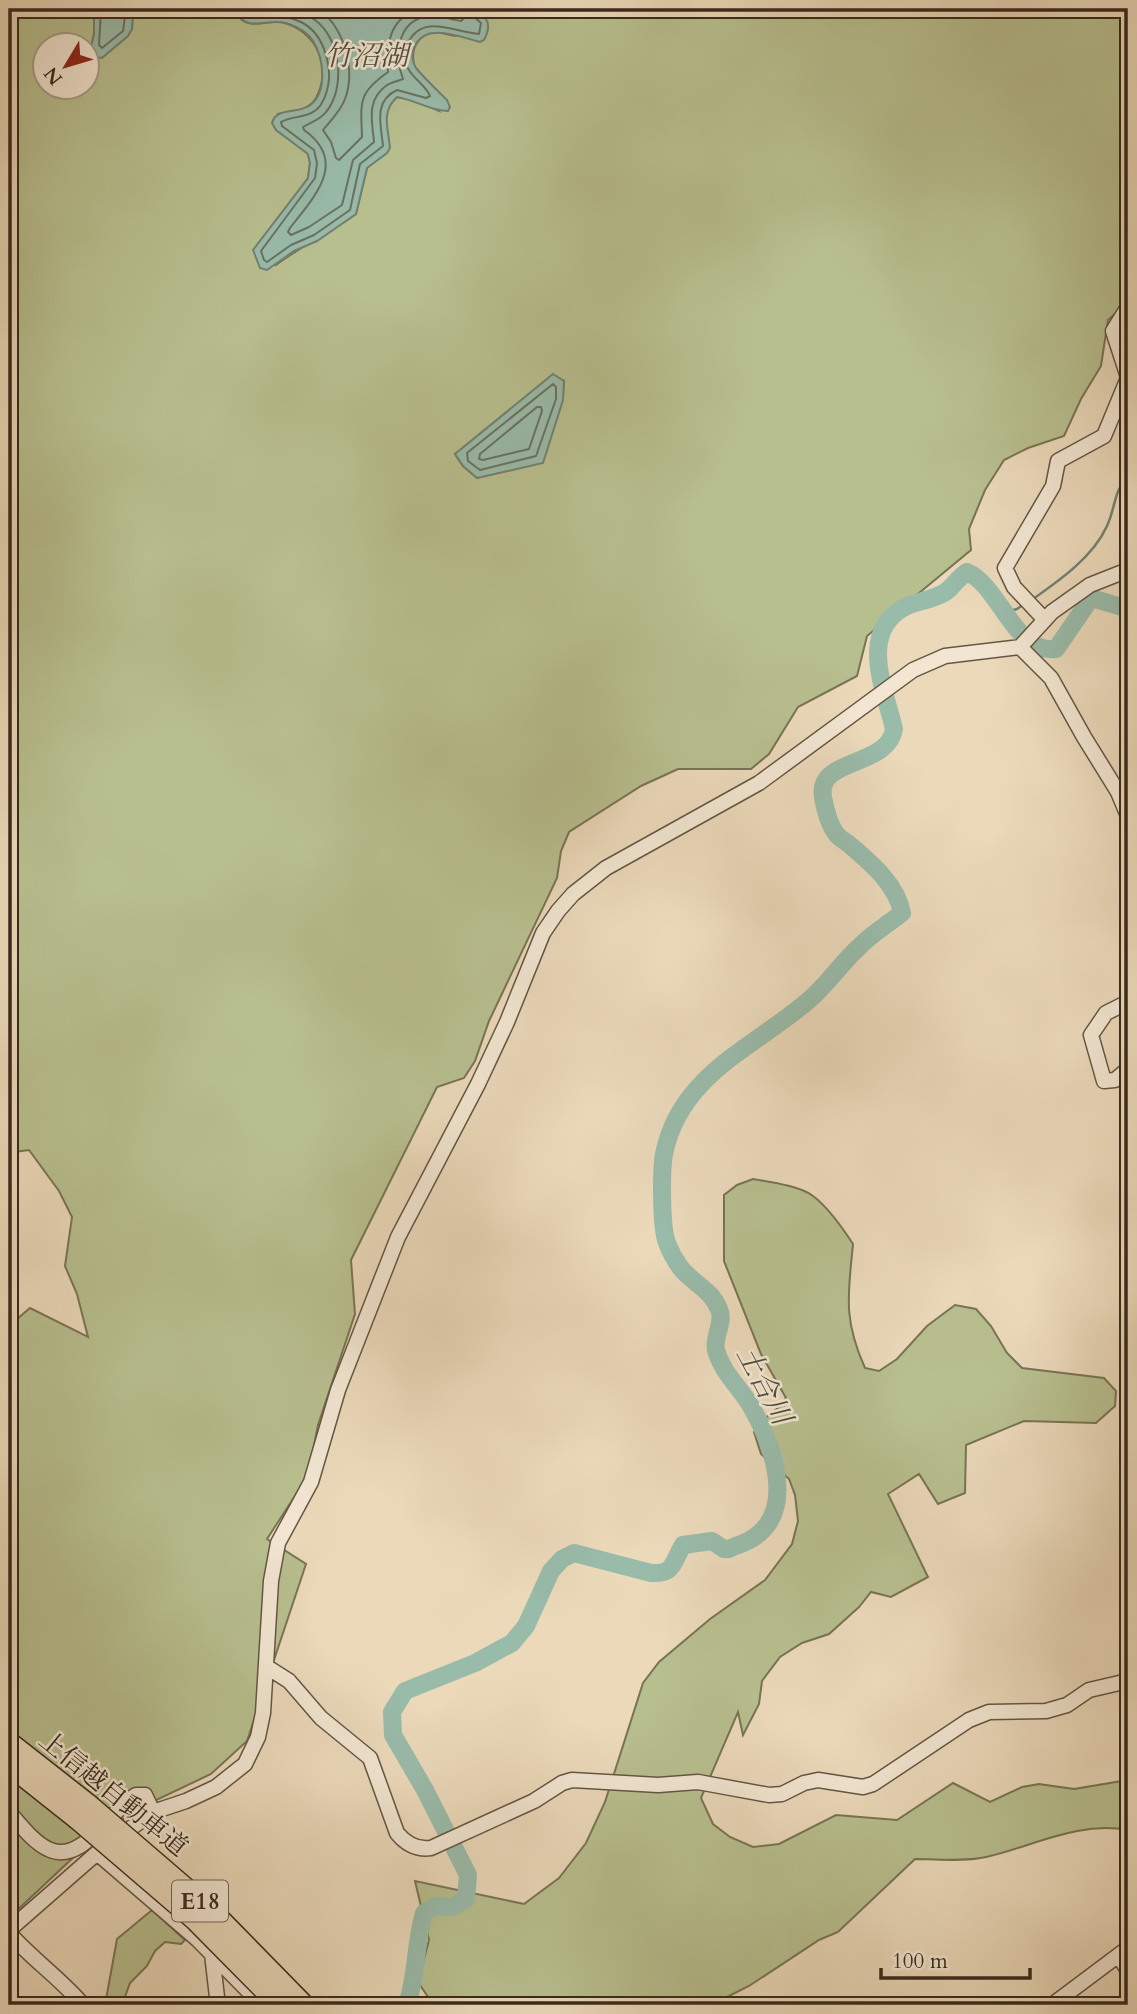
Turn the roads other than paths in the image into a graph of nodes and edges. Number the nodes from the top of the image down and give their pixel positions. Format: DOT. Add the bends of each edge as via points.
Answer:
graph roads {
  1 [pos="1128,307"];
  2 [pos="1128,377"];
  3 [pos="1128,570"];
  4 [pos="1045,620"];
  5 [pos="1020,647"];
  6 [pos="1128,816"];
  7 [pos="1128,1002"];
  8 [pos="1128,1069"];
  9 [pos="267,1667"];
  10 [pos="1128,1681"];
  11 [pos="9,1743"];
  12 [pos="9,1765"];
  13 [pos="9,1812"];
  14 [pos="83,1812"];
  15 [pos="153,1812"];
  16 [pos="97,1853"];
  17 [pos="9,1931"];
  18 [pos="1124,1952"];
  19 [pos="212,1954"];
  20 [pos="1128,1971"];
  21 [pos="83,2005"];
  22 [pos="214,2005"];
  23 [pos="262,2005"];
  24 [pos="280,2005"];
  25 [pos="303,2005"];
  26 [pos="1052,2005"];
  1 -- 2 [label="street" via="1113,331"];
  2 -- 4 [label="street" via="1104,436 1058,461 1053,486 1005,568 1014,587"];
  3 -- 4 [label="street" via="1090,585"];
  4 -- 5 [label="street"];
  5 -- 6 [label="street" via="1051,678"];
  5 -- 9 [label="street" via="945,656 913,670 759,783 606,868 558,911 538,945 478,1084 398,1237 338,1391 311,1482 278,1544"];
  7 -- 8 [label="street" via="1106,1013 1090,1035 1104,1081 1115,1080"];
  9 -- 10 [label="street" via="289,1681 321,1718 370,1758 397,1833 414,1847 425,1849 572,1780 698,1782 769,1795 818,1780 863,1787 979,1716 1046,1711 1067,1705 1089,1690"];
  9 -- 15 [label="street" via="258,1737 244,1763 216,1787"];
  11 -- 14 [label="highway, 上信越自動車道 / E18"];
  12 -- 14 [label="highway, 上信越自動車道 / E18"];
  13 -- 15 [label="street" via="38,1842 56,1852 82,1846 136,1795 145,1795"];
  14 -- 24 [label="highway, 上信越自動車道 / E18, bridge"];
  14 -- 25 [label="highway, 上信越自動車道 / E18, bridge" via="209,1909"];
  15 -- 16 [label="street"];
  16 -- 17 [label="street"];
  16 -- 19 [label="street"];
  17 -- 21 [label="street"];
  18 -- 20 [label="street"];
  18 -- 26 [label="street"];
  19 -- 22 [label="street"];
  19 -- 23 [label="street"];
}
